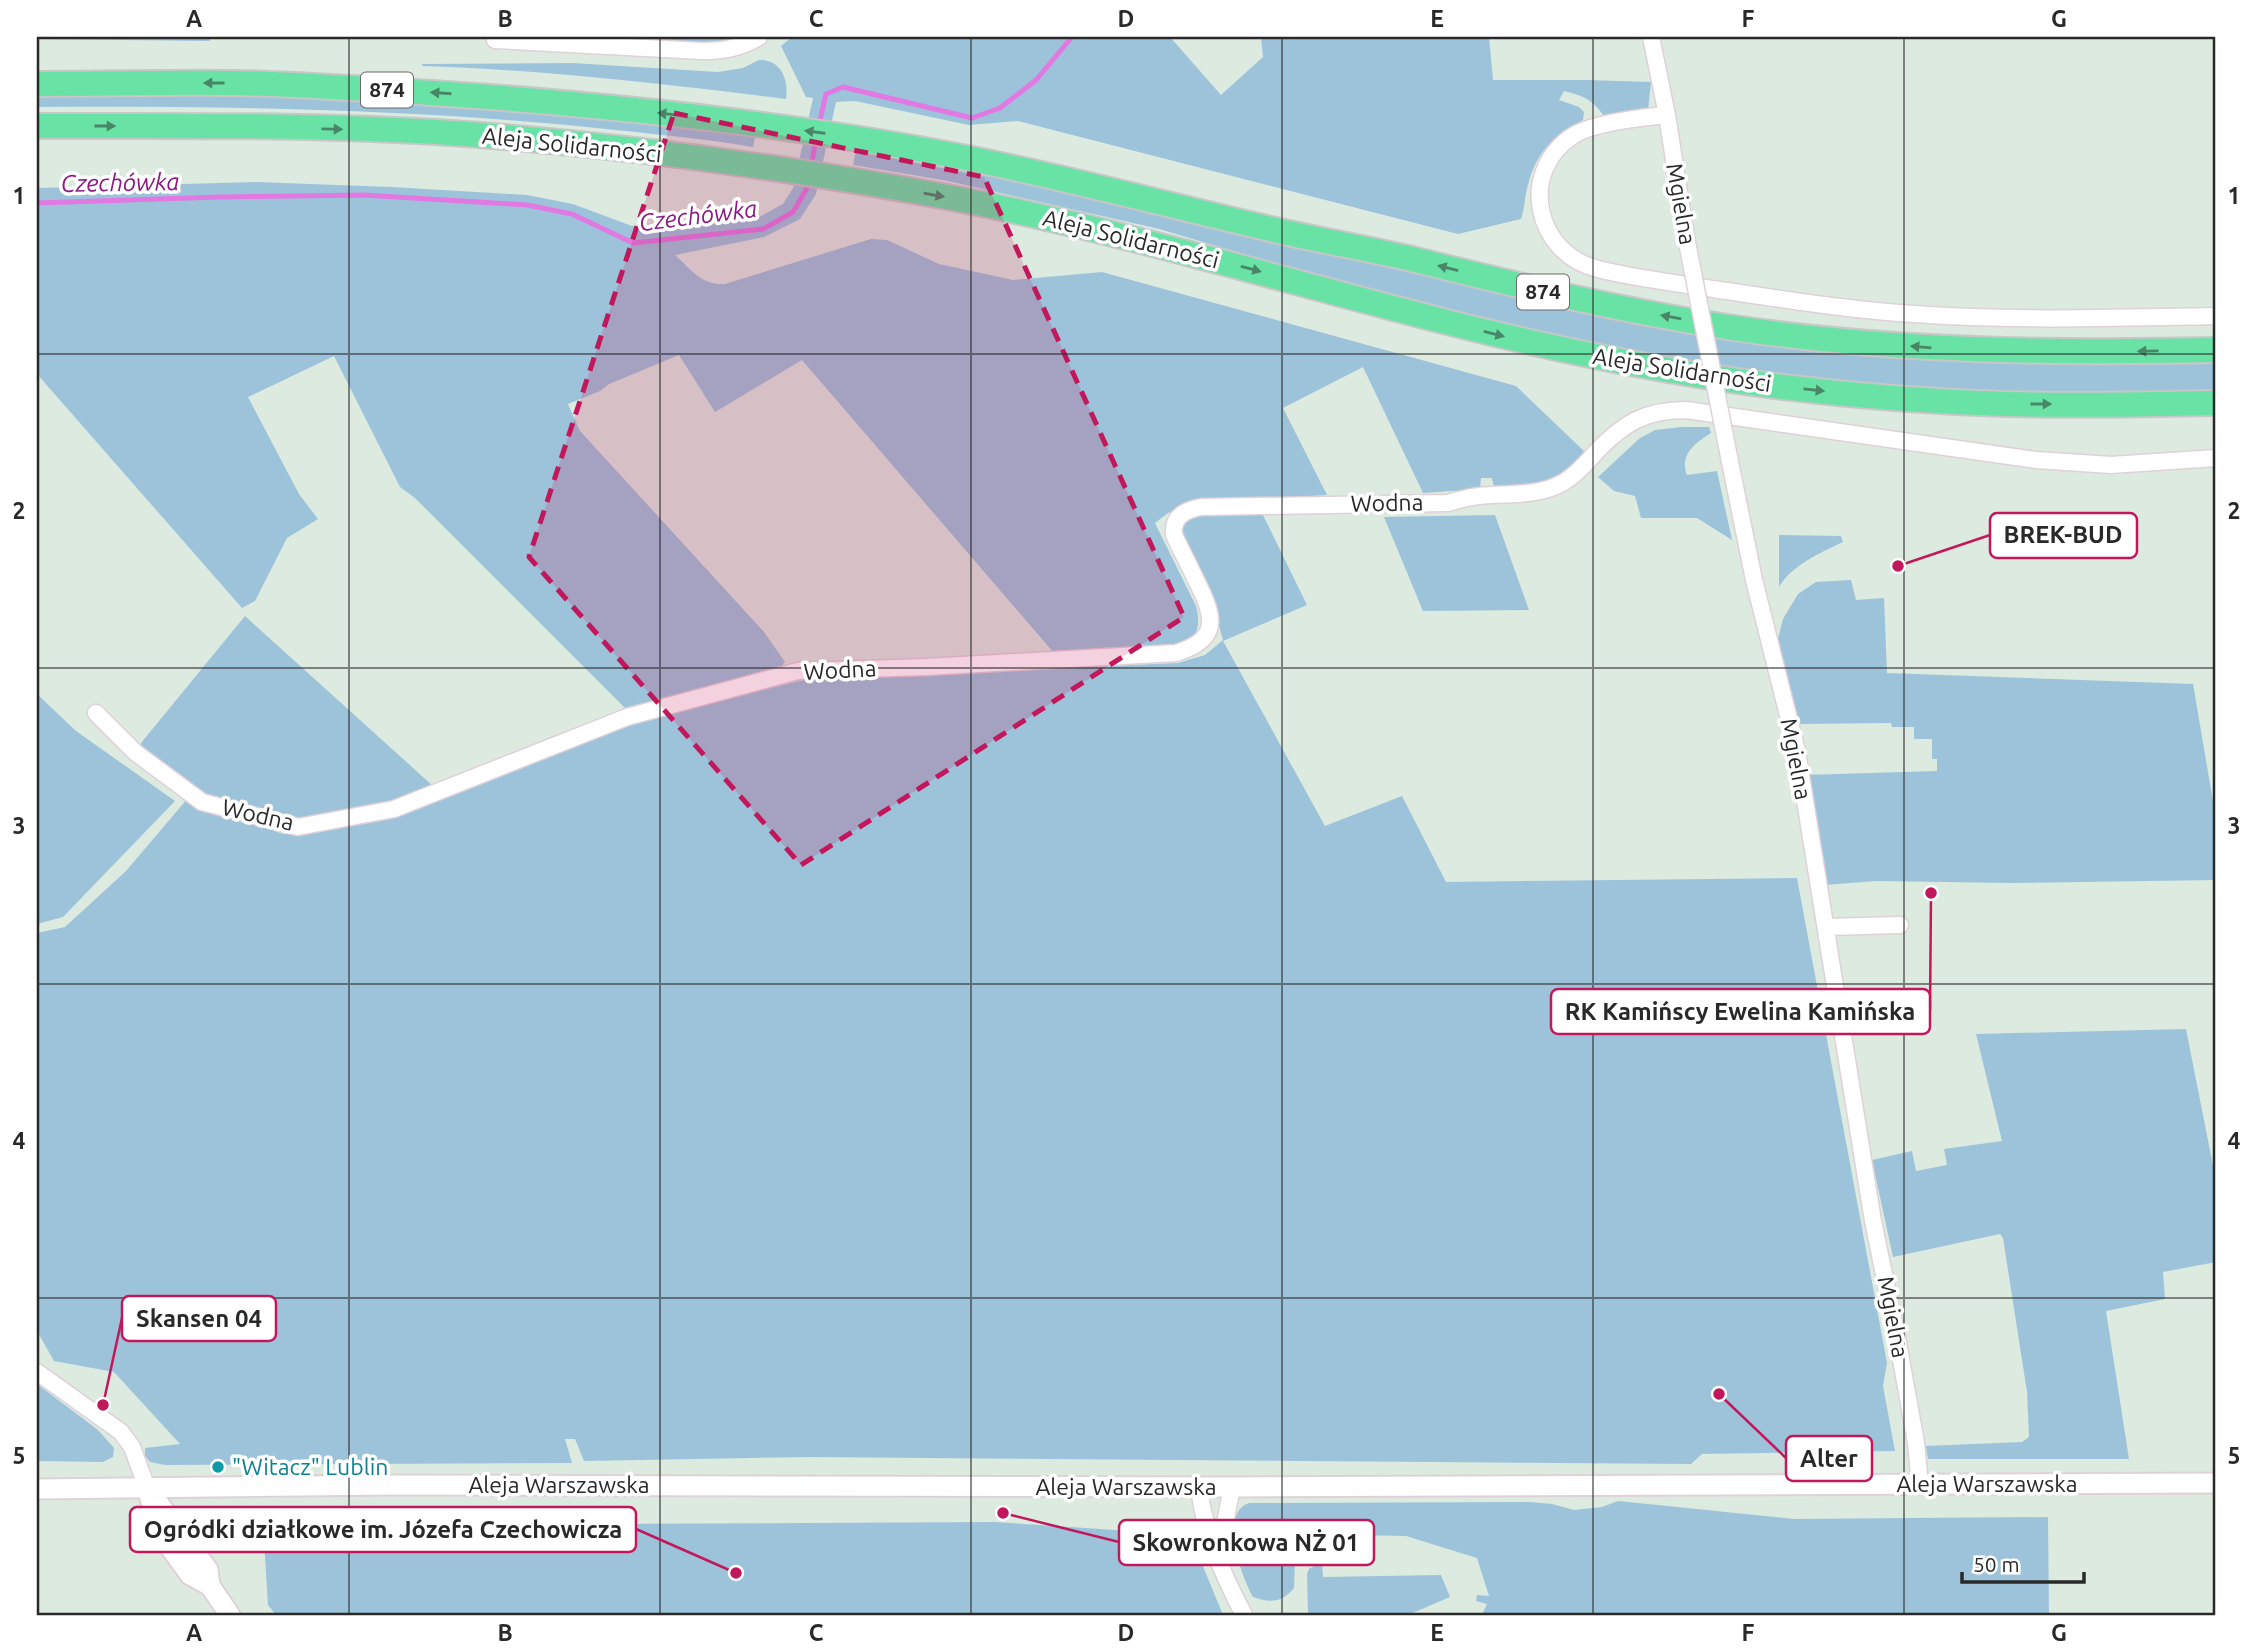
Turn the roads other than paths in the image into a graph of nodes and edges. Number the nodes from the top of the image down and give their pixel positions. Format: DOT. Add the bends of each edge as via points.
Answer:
graph roads {
  1 [pos="759,37"];
  2 [pos="1651,37"];
  3 [pos="495,40"];
  4 [pos="37,84"];
  5 [pos="1667,115"];
  6 [pos="37,126"];
  7 [pos="2216,316"];
  8 [pos="2216,350"];
  9 [pos="2216,403"];
  10 [pos="2216,458"];
  11 [pos="96,713"];
  12 [pos="1900,925"];
  13 [pos="1826,927"];
  14 [pos="37,1372"];
  15 [pos="2216,1483"];
  16 [pos="1920,1485"];
  17 [pos="1199,1487"];
  18 [pos="1232,1487"];
  19 [pos="147,1488"];
  20 [pos="37,1489"];
  21 [pos="1221,1563"];
  22 [pos="230,1615"];
  23 [pos="1244,1615"];
  1 -- 3 [label="street" via="726,51"];
  2 -- 5 [label="street, Mgielna"];
  8 -- 4 [label="main road, Aleja Solidarności / 874, one-way" via="1948,349 1742,329 1552,294 1089,184 883,143 736,121 366,88"];
  5 -- 7 [label="street" via="1591,128 1575,134 1551,157 1539,201 1542,219 1568,256 1582,265 1664,282 1912,314 2074,319"];
  5 -- 13 [label="street, Mgielna, bridge" via="1686,237 1754,580 1797,751"];
  6 -- 9 [label="main road, Aleja Solidarności / 874, one-way" via="280,127 606,146 948,197 1106,232 1494,334 1691,374 1908,399 2011,404"];
  10 -- 11 [label="street, Wodna" via="2111,465 2036,460 1670,410 1640,417 1574,476 1535,493 1478,496 1448,503 1191,509 1176,518 1173,527 1210,608 1206,636 1195,648 1176,653 798,671 627,716 394,810 298,827 202,802 136,753"];
  12 -- 13 [label="street"];
  13 -- 16 [label="street, Mgielna"];
  14 -- 19 [label="street" via="121,1433 132,1447"];
  15 -- 16 [label="street, Aleja Warszawska"];
  16 -- 18 [label="street, Aleja Warszawska"];
  17 -- 18 [label="street, Aleja Warszawska"];
  17 -- 19 [label="street, Aleja Warszawska"];
  17 -- 21 [label="street" via="1206,1528"];
  18 -- 21 [label="street"];
  19 -- 20 [label="street, Aleja Warszawska"];
  19 -- 22 [label="street" via="208,1570 210,1586"];
  21 -- 23 [label="street"];
}
